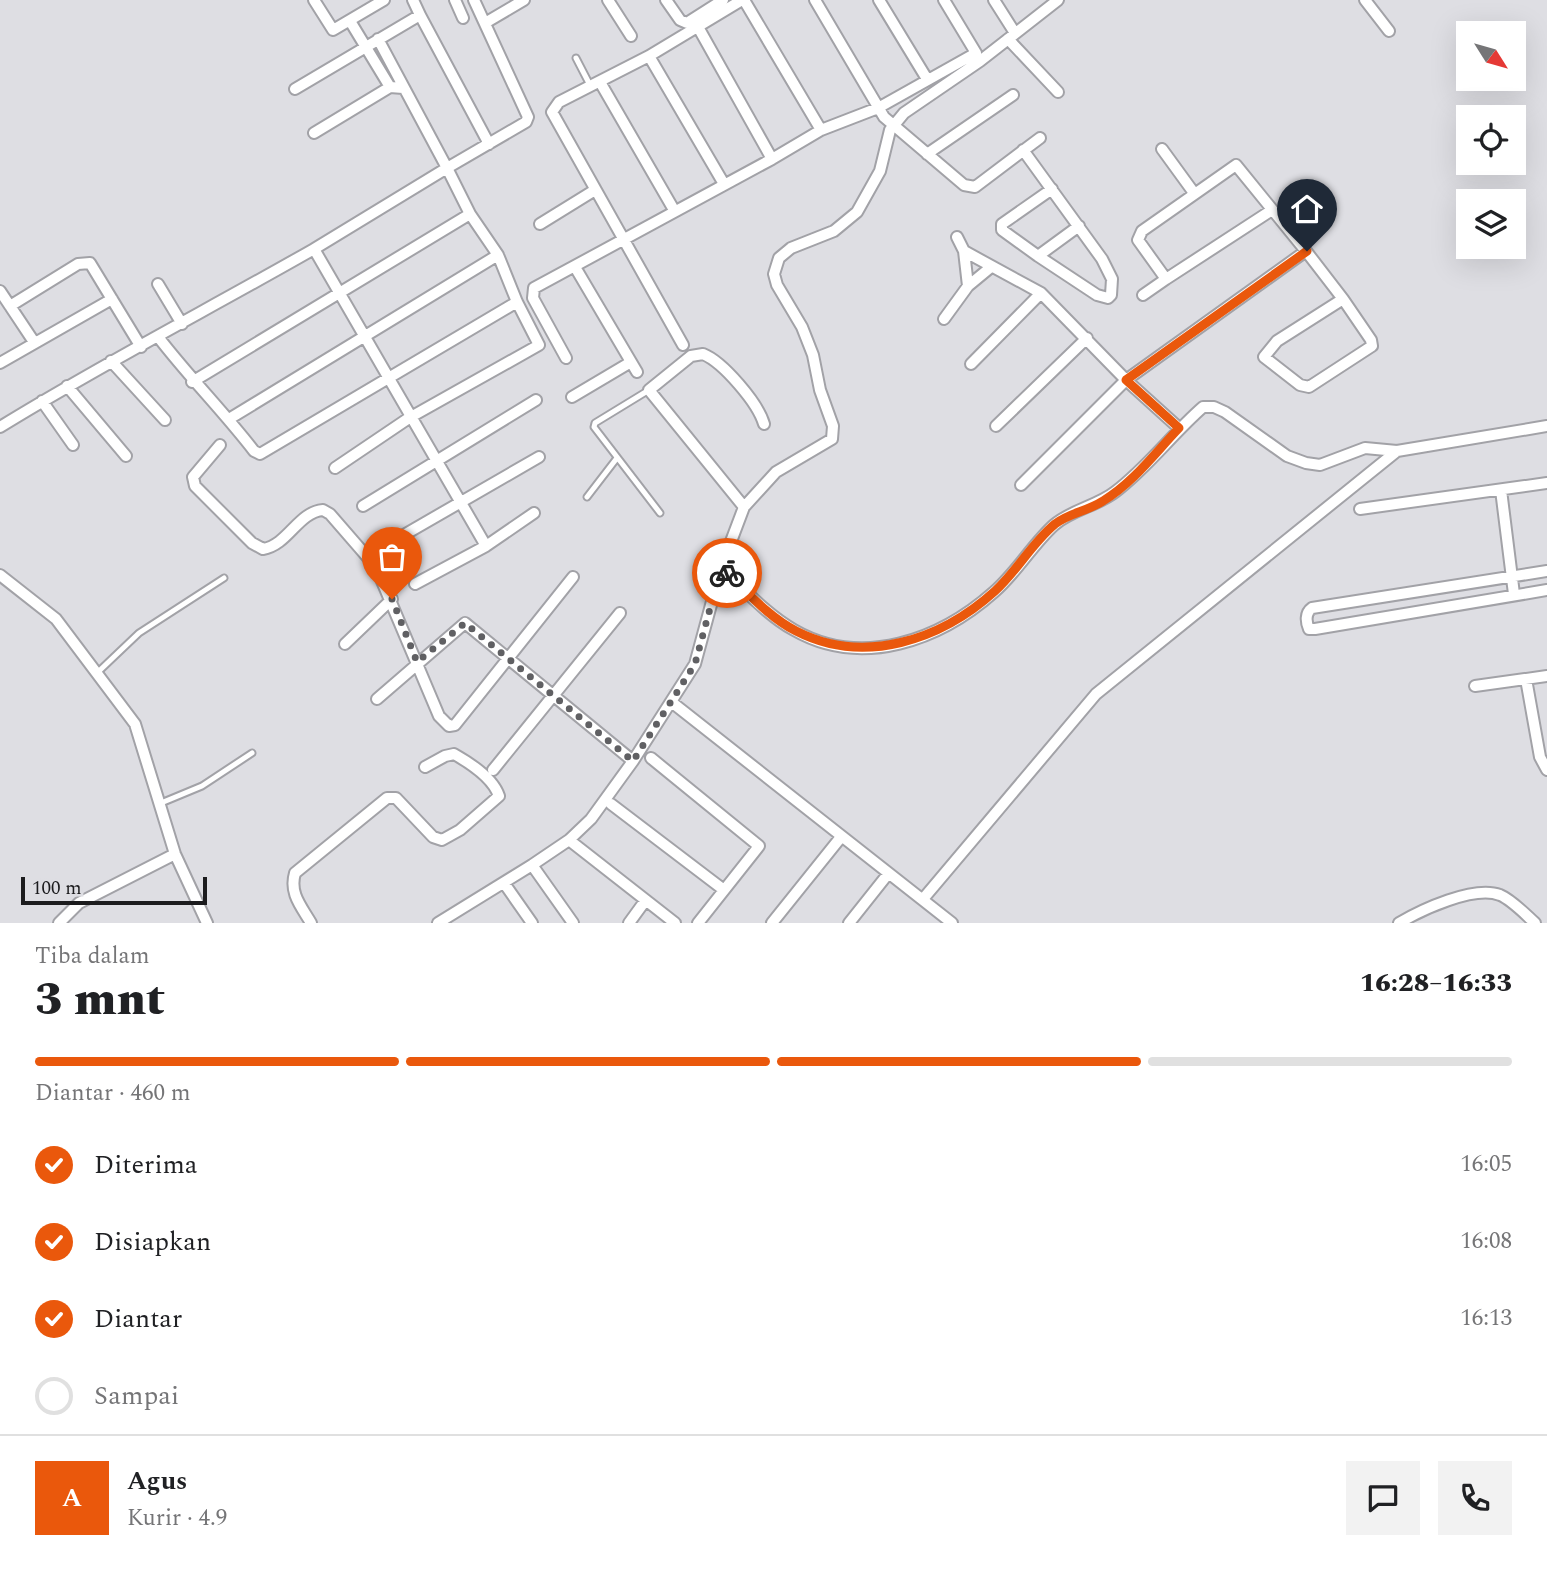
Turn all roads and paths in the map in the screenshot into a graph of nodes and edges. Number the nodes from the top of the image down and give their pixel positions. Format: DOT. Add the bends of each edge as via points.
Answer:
graph roads {
  1 [pos="314,0"];
  2 [pos="384,0"];
  3 [pos="413,0"];
  4 [pos="455,0"];
  5 [pos="474,0"];
  6 [pos="524,0"];
  7 [pos="608,0"];
  8 [pos="666,0"];
  9 [pos="724,0"];
  10 [pos="743,0"];
  11 [pos="815,0"];
  12 [pos="878,0"];
  13 [pos="944,0"];
  14 [pos="994,0"];
  15 [pos="1058,0"];
  16 [pos="1365,0"];
  17 [pos="420,15"];
  18 [pos="463,18"];
  19 [pos="350,21"];
  20 [pos="485,23"];
  21 [pos="698,27"];
  22 [pos="1389,31"];
  23 [pos="631,36"];
  24 [pos="1011,36"];
  25 [pos="378,39"];
  26 [pos="364,47"];
  27 [pos="649,56"];
  28 [pos="576,58"];
  29 [pos="927,79"];
  30 [pos="595,84"];
  31 [pos="390,87"];
  32 [pos="403,88"];
  33 [pos="295,89"];
  34 [pos="1058,92"];
  35 [pos="1013,95"];
  36 [pos="878,108"];
  37 [pos="893,126"];
  38 [pos="821,130"];
  39 [pos="314,133"];
  40 [pos="1040,138"];
  41 [pos="489,144"];
  42 [pos="1162,149"];
  43 [pos="1023,150"];
  44 [pos="927,154"];
  45 [pos="772,159"];
  46 [pos="447,168"];
  47 [pos="724,184"];
  48 [pos="1052,189"];
  49 [pos="595,190"];
  50 [pos="1194,193"];
  51 [pos="1272,210"];
  52 [pos="674,211"];
  53 [pos="470,214"];
  54 [pos="540,224"];
  55 [pos="1079,226"];
  56 [pos="957,237"];
  57 [pos="625,239"];
  58 [pos="314,249"];
  59 [pos="964,251"];
  60 [pos="1307,251"];
  61 [pos="498,255"];
  62 [pos="1038,256"];
  63 [pos="575,267"];
  64 [pos="991,267"];
  65 [pos="1166,279"];
  66 [pos="158,284"];
  67 [pos="968,286"];
  68 [pos="0,291"];
  69 [pos="1041,293"];
  70 [pos="340,294"];
  71 [pos="1143,295"];
  72 [pos="113,299"];
  73 [pos="1343,299"];
  74 [pos="517,302"];
  75 [pos="10,306"];
  76 [pos="944,319"];
  77 [pos="182,324"];
  78 [pos="366,337"];
  79 [pos="159,338"];
  80 [pos="1087,338"];
  81 [pos="34,342"];
  82 [pos="683,345"];
  83 [pos="141,347"];
  84 [pos="566,358"];
  85 [pos="111,361"];
  86 [pos="0,363"];
  87 [pos="971,364"];
  88 [pos="389,379"];
  89 [pos="1126,380"];
  90 [pos="192,382"];
  91 [pos="67,386"];
  92 [pos="649,390"];
  93 [pos="572,397"];
  94 [pos="536,400"];
  95 [pos="42,401"];
  96 [pos="409,418"];
  97 [pos="229,419"];
  98 [pos="165,420"];
  99 [pos="764,424"];
  100 [pos="996,426"];
  101 [pos="1547,426"];
  102 [pos="0,427"];
  103 [pos="1179,428"];
  104 [pos="73,445"];
  105 [pos="220,445"];
  106 [pos="1397,451"];
  107 [pos="126,456"];
  108 [pos="539,457"];
  109 [pos="617,458"];
  110 [pos="435,461"];
  111 [pos="335,468"];
  112 [pos="1547,483"];
  113 [pos="1021,485"];
  114 [pos="1501,490"];
  115 [pos="587,497"];
  116 [pos="462,503"];
  117 [pos="363,506"];
  118 [pos="744,507"];
  119 [pos="1360,509"];
  120 [pos="534,513"];
  121 [pos="660,513"];
  122 [pos="390,543"];
  123 [pos="486,547"];
  124 [pos="721,568"];
  125 [pos="1547,571"];
  126 [pos="0,575"];
  127 [pos="1511,576"];
  128 [pos="573,577"];
  129 [pos="224,578"];
  130 [pos="415,584"];
  131 [pos="1547,590"];
  132 [pos="1514,594"];
  133 [pos="392,599"];
  134 [pos="620,613"];
  135 [pos="345,644"];
  136 [pos="508,656"];
  137 [pos="417,662"];
  138 [pos="97,672"];
  139 [pos="1547,676"];
  140 [pos="1526,679"];
  141 [pos="1475,686"];
  142 [pos="554,695"];
  143 [pos="377,699"];
  144 [pos="674,704"];
  145 [pos="253,753"];
  146 [pos="651,758"];
  147 [pos="633,761"];
  148 [pos="425,767"];
  149 [pos="493,770"];
  150 [pos="1547,770"];
  151 [pos="159,804"];
  152 [pos="611,804"];
  153 [pos="841,837"];
  154 [pos="569,840"];
  155 [pos="175,854"];
  156 [pos="532,865"];
  157 [pos="888,874"];
  158 [pos="505,883"];
  159 [pos="724,890"];
  160 [pos="923,899"];
  161 [pos="645,901"];
  162 [pos="59,923"];
  163 [pos="207,923"];
  164 [pos="311,923"];
  165 [pos="438,923"];
  166 [pos="532,923"];
  167 [pos="573,923"];
  168 [pos="629,923"];
  169 [pos="675,923"];
  170 [pos="698,923"];
  171 [pos="772,923"];
  172 [pos="849,923"];
  173 [pos="952,923"];
  174 [pos="1399,923"];
  175 [pos="1535,923"];
  1 -- 19 [label="street" via="330,29"];
  2 -- 19 [label="street"];
  3 -- 17 [label="street"];
  4 -- 18 [label="street"];
  5 -- 20 [label="street"];
  6 -- 20 [label="street"];
  7 -- 23 [label="street"];
  8 -- 9 [label="street" via="687,23"];
  10 -- 21 [label="street"];
  10 -- 38 [label="street"];
  11 -- 36 [label="street"];
  12 -- 29 [label="street"];
  13 -- 29 [label="street" via="976,53"];
  14 -- 24 [label="street"];
  15 -- 24 [label="street"];
  16 -- 22 [label="street"];
  17 -- 25 [label="street"];
  17 -- 41 [label="street"];
  19 -- 26 [label="street"];
  20 -- 41 [label="street" via="528,117"];
  21 -- 27 [label="street"];
  21 -- 45 [label="street"];
  24 -- 34 [label="street"];
  24 -- 37 [label="street" via="915,104"];
  25 -- 26 [label="street"];
  25 -- 32 [label="street"];
  26 -- 31 [label="street"];
  26 -- 33 [label="street"];
  27 -- 30 [label="street"];
  27 -- 47 [label="street"];
  28 -- 30 [label="lane"];
  29 -- 36 [label="street"];
  30 -- 49 [label="street" via="559,102 552,112"];
  30 -- 52 [label="street"];
  31 -- 32 [label="street"];
  31 -- 39 [label="street"];
  32 -- 46 [label="street"];
  35 -- 44 [label="street"];
  36 -- 37 [label="street"];
  36 -- 38 [label="street"];
  37 -- 44 [label="street"];
  37 -- 118 [label="street" via="880,171 857,212 822,237 783,253 775,267 777,285 813,355 834,435 776,472"];
  38 -- 45 [label="street"];
  40 -- 43 [label="street"];
  41 -- 46 [label="street"];
  42 -- 50 [label="street"];
  43 -- 44 [label="street" via="972,188"];
  43 -- 48 [label="street"];
  45 -- 47 [label="street"];
  46 -- 53 [label="street"];
  46 -- 58 [label="street"];
  47 -- 52 [label="street"];
  48 -- 55 [label="street"];
  48 -- 62 [label="street" via="1001,226"];
  49 -- 54 [label="street"];
  49 -- 57 [label="street"];
  50 -- 51 [label="street" via="1236,165"];
  50 -- 65 [label="street" via="1138,235"];
  51 -- 60 [label="street"];
  51 -- 65 [label="street"];
  52 -- 57 [label="street"];
  53 -- 61 [label="street"];
  53 -- 70 [label="street"];
  55 -- 62 [label="street"];
  55 -- 62 [label="street" via="1110,272 1108,298"];
  56 -- 59 [label="street"];
  57 -- 63 [label="street"];
  57 -- 82 [label="street"];
  58 -- 70 [label="street"];
  58 -- 77 [label="street"];
  59 -- 64 [label="street"];
  59 -- 67 [label="street"];
  60 -- 73 [label="street"];
  60 -- 89 [label="street"];
  61 -- 74 [label="street"];
  61 -- 78 [label="street"];
  63 -- 84 [label="street" via="531,293"];
  63 -- 93 [label="street" via="634,367"];
  64 -- 67 [label="street"];
  64 -- 69 [label="street"];
  65 -- 71 [label="street"];
  66 -- 77 [label="street"];
  67 -- 76 [label="street"];
  68 -- 75 [label="street"];
  69 -- 80 [label="street"];
  69 -- 87 [label="street"];
  70 -- 78 [label="street"];
  70 -- 90 [label="street"];
  72 -- 75 [label="street" via="93,265 86,262"];
  72 -- 81 [label="street"];
  72 -- 83 [label="street"];
  73 -- 73 [label="street" via="1372,346 1309,387 1265,360 1265,352 1277,341"];
  74 -- 88 [label="street"];
  74 -- 96 [label="street" via="539,345"];
  75 -- 81 [label="street"];
  77 -- 79 [label="street"];
  78 -- 88 [label="street"];
  78 -- 97 [label="street"];
  79 -- 83 [label="street"];
  79 -- 90 [label="street"];
  80 -- 89 [label="street"];
  80 -- 100 [label="street"];
  81 -- 86 [label="street"];
  83 -- 85 [label="street"];
  85 -- 91 [label="street"];
  85 -- 98 [label="street"];
  88 -- 96 [label="street"];
  88 -- 97 [label="street" via="260,454"];
  89 -- 103 [label="street"];
  89 -- 113 [label="street"];
  90 -- 97 [label="street"];
  91 -- 95 [label="street"];
  91 -- 107 [label="street"];
  92 -- 99 [label="street" via="691,356 703,354 735,381"];
  92 -- 109 [label="lane" via="595,425"];
  92 -- 118 [label="street"];
  94 -- 110 [label="street"];
  95 -- 102 [label="street"];
  95 -- 104 [label="street"];
  96 -- 110 [label="street"];
  96 -- 111 [label="street"];
  101 -- 106 [label="street"];
  103 -- 106 [label="street" via="1207,406 1225,412 1301,462 1320,465 1372,447"];
  103 -- 124 [label="street" via="1121,488 1057,522 993,593 929,635 905,644 850,648 808,637 776,618"];
  105 -- 133 [label="street" via="195,474 193,483 252,542 263,549 272,547 311,513 328,512 376,567"];
  106 -- 160 [label="street" via="1096,694"];
  108 -- 116 [label="street"];
  109 -- 115 [label="lane"];
  109 -- 121 [label="lane"];
  110 -- 116 [label="street"];
  110 -- 117 [label="street"];
  112 -- 114 [label="street"];
  114 -- 119 [label="street"];
  114 -- 127 [label="street"];
  116 -- 122 [label="street"];
  116 -- 123 [label="street"];
  118 -- 124 [label="street"];
  120 -- 123 [label="street"];
  123 -- 130 [label="street"];
  124 -- 147 [label="street" via="695,664"];
  125 -- 127 [label="street"];
  126 -- 138 [label="street" via="56,619"];
  127 -- 132 [label="street"];
  127 -- 132 [label="street" via="1312,608 1307,622 1315,629"];
  128 -- 136 [label="street"];
  129 -- 138 [label="lane" via="163,615"];
  131 -- 132 [label="street"];
  133 -- 135 [label="street"];
  133 -- 137 [label="street"];
  134 -- 142 [label="street"];
  136 -- 137 [label="street" via="465,623"];
  136 -- 137 [label="street" via="451,726 439,716"];
  136 -- 142 [label="street"];
  137 -- 143 [label="street"];
  138 -- 151 [label="street" via="135,724"];
  139 -- 140 [label="street"];
  140 -- 141 [label="street"];
  140 -- 150 [label="street" via="1540,757"];
  142 -- 147 [label="street"];
  142 -- 149 [label="street"];
  144 -- 153 [label="street"];
  145 -- 151 [label="lane" via="202,786"];
  146 -- 159 [label="street" via="759,846"];
  147 -- 154 [label="street"];
  148 -- 164 [label="street" via="454,754 480,772 499,796 442,841 396,798 387,798 295,873 295,897"];
  151 -- 155 [label="street"];
  152 -- 159 [label="street"];
  153 -- 157 [label="street"];
  153 -- 171 [label="street"];
  154 -- 156 [label="street"];
  154 -- 161 [label="street"];
  155 -- 162 [label="street" via="79,903"];
  155 -- 163 [label="street"];
  156 -- 158 [label="street"];
  156 -- 167 [label="street"];
  157 -- 160 [label="street"];
  157 -- 172 [label="street"];
  158 -- 165 [label="street"];
  158 -- 166 [label="street"];
  159 -- 170 [label="street"];
  160 -- 173 [label="street"];
  161 -- 168 [label="street"];
  161 -- 169 [label="street"];
  174 -- 175 [label="street" via="1448,900 1487,894 1499,895"];
}
